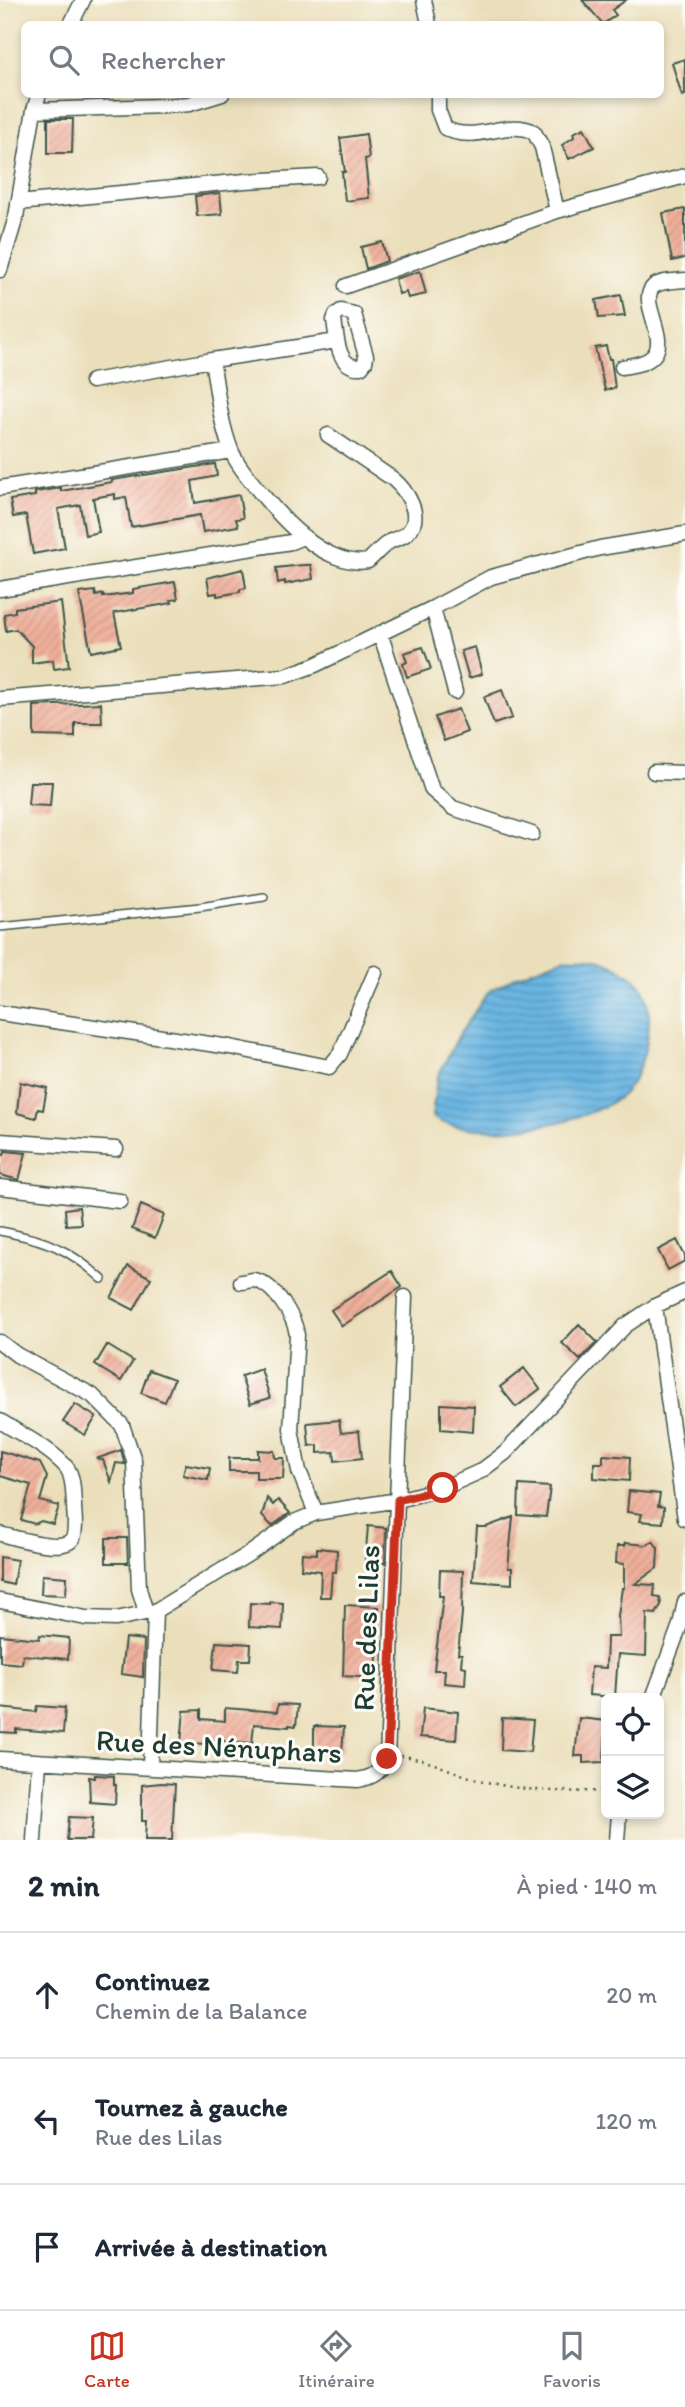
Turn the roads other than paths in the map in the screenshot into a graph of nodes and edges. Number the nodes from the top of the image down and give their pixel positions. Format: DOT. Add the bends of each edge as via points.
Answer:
graph roads {
  1 [pos="83,0"];
  2 [pos="424,0"];
  3 [pos="72,21"];
  4 [pos="428,21"];
  5 [pos="37,98"];
  6 [pos="209,98"];
  7 [pos="438,98"];
  8 [pos="34,110"];
  9 [pos="685,176"];
  10 [pos="318,177"];
  11 [pos="19,203"];
  12 [pos="557,211"];
  13 [pos="0,270"];
  14 [pos="685,280"];
  15 [pos="346,286"];
  16 [pos="337,341"];
  17 [pos="212,360"];
  18 [pos="622,367"];
  19 [pos="92,381"];
  20 [pos="328,435"];
  21 [pos="231,451"];
  22 [pos="0,488"];
  23 [pos="685,534"];
  24 [pos="303,537"];
  25 [pos="0,589"];
  26 [pos="433,608"];
  27 [pos="380,633"];
  28 [pos="454,692"];
  29 [pos="0,699"];
  30 [pos="654,772"];
  31 [pos="685,773"];
  32 [pos="532,834"];
  33 [pos="264,897"];
  34 [pos="0,927"];
  35 [pos="375,972"];
  36 [pos="0,1013"];
  37 [pos="0,1141"];
  38 [pos="116,1149"];
  39 [pos="0,1187"];
  40 [pos="120,1201"];
  41 [pos="0,1231"];
  42 [pos="102,1279"];
  43 [pos="241,1282"];
  44 [pos="685,1292"];
  45 [pos="405,1297"];
  46 [pos="655,1306"];
  47 [pos="0,1342"];
  48 [pos="0,1421"];
  49 [pos="398,1500"];
  50 [pos="316,1513"];
  51 [pos="685,1519"];
  52 [pos="0,1534"];
  53 [pos="0,1601"];
  54 [pos="685,1602"];
  55 [pos="150,1611"];
  56 [pos="655,1693"];
  57 [pos="0,1759"];
  58 [pos="387,1759"];
  59 [pos="38,1762"];
  60 [pos="150,1767"];
  61 [pos="619,1819"];
  62 [pos="34,1840"];
  63 [pos="617,1840"];
  1 -- 3 [label="street"];
  2 -- 4 [label="street"];
  5 -- 8 [label="street"];
  6 -- 8 [label="street" via="165,106"];
  7 -- 12 [label="street" via="444,128 458,134 519,128 534,132"];
  8 -- 11 [label="street"];
  9 -- 12 [label="street"];
  10 -- 11 [label="street"];
  11 -- 13 [label="street"];
  12 -- 15 [label="street"];
  14 -- 18 [label="street" via="651,288 657,350 645,361"];
  16 -- 17 [label="street"];
  17 -- 19 [label="street"];
  17 -- 21 [label="street"];
  20 -- 24 [label="street" via="403,487 413,522 407,534 368,561 330,554"];
  21 -- 22 [label="street"];
  21 -- 24 [label="street" via="253,483"];
  23 -- 26 [label="street" via="600,548 491,577"];
  24 -- 25 [label="street"];
  26 -- 27 [label="street"];
  26 -- 28 [label="street"];
  27 -- 29 [label="street" via="285,676"];
  27 -- 32 [label="street" via="432,790 453,808"];
  30 -- 31 [label="street"];
  33 -- 34 [label="lane"];
  35 -- 36 [label="street" via="340,1054 329,1067 230,1047"];
  37 -- 38 [label="street"];
  39 -- 40 [label="street"];
  41 -- 42 [label="lane" via="61,1247"];
  43 -- 50 [label="street" via="262,1284 295,1321 291,1429 299,1471"];
  44 -- 46 [label="street"];
  45 -- 49 [label="street, Rue des Lilas"];
  46 -- 49 [label="street" via="625,1326 497,1459 443,1488"];
  46 -- 51 [label="street"];
  47 -- 55 [label="street" via="92,1395 122,1425 134,1460 139,1588"];
  48 -- 52 [label="street" via="70,1471 75,1526 69,1542 59,1545"];
  49 -- 50 [label="street"];
  49 -- 58 [label="street, Rue des Lilas"];
  50 -- 55 [label="street"];
  53 -- 55 [label="street" via="86,1618 116,1619"];
  54 -- 56 [label="street"];
  55 -- 60 [label="street"];
  57 -- 59 [label="street, Rue des Nénuphars"];
  58 -- 60 [label="street, Rue des Nénuphars" via="378,1774 358,1780"];
  59 -- 60 [label="street, Rue des Nénuphars"];
  59 -- 62 [label="street"];
  61 -- 63 [label="street"];
}
